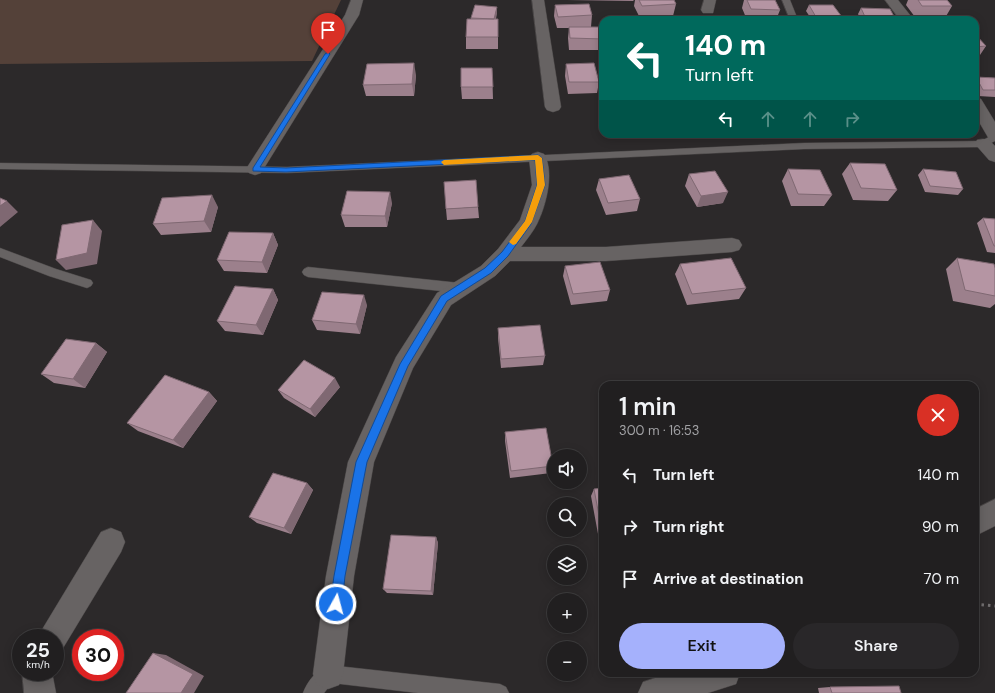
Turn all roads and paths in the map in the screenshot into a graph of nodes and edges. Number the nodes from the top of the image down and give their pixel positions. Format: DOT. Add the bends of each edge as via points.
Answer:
graph roads {
  1 [pos="357,0"];
  2 [pos="538,0"];
  3 [pos="786,0"];
  4 [pos="891,0"];
  5 [pos="792,16"];
  6 [pos="904,16"];
  7 [pos="553,107"];
  8 [pos="979,111"];
  9 [pos="991,138"];
  10 [pos="995,156"];
  11 [pos="538,158"];
  12 [pos="0,166"];
  13 [pos="255,169"];
  14 [pos="732,245"];
  15 [pos="0,252"];
  16 [pos="505,254"];
  17 [pos="308,272"];
  18 [pos="87,283"];
  19 [pos="460,288"];
  20 [pos="995,512"];
  21 [pos="979,521"];
  22 [pos="111,542"];
  23 [pos="979,604"];
  24 [pos="995,606"];
  25 [pos="58,629"];
  26 [pos="328,674"];
  27 [pos="710,677"];
  28 [pos="38,681"];
  29 [pos="40,693"];
  30 [pos="312,693"];
  31 [pos="500,693"];
  32 [pos="654,693"];
  1 -- 13 [label="street" via="352,15"];
  2 -- 7 [label="street"];
  3 -- 5 [label="lane"];
  4 -- 6 [label="street"];
  8 -- 9 [label="street"];
  9 -- 10 [label="street"];
  9 -- 11 [label="lane"];
  11 -- 13 [label="lane" via="294,170"];
  11 -- 16 [label="street" via="541,185 529,222"];
  12 -- 13 [label="lane"];
  14 -- 16 [label="street" via="606,254"];
  15 -- 18 [label="lane"];
  16 -- 19 [label="street" via="488,271"];
  17 -- 19 [label="lane"];
  19 -- 26 [label="street" via="444,299 404,364 361,462 340,576"];
  20 -- 21 [label="street"];
  22 -- 25 [label="street"];
  23 -- 24 [label="path"];
  26 -- 30 [label="lane"];
  26 -- 31 [label="lane"];
  27 -- 32 [label="street"];
  28 -- 29 [label="street"];
}
